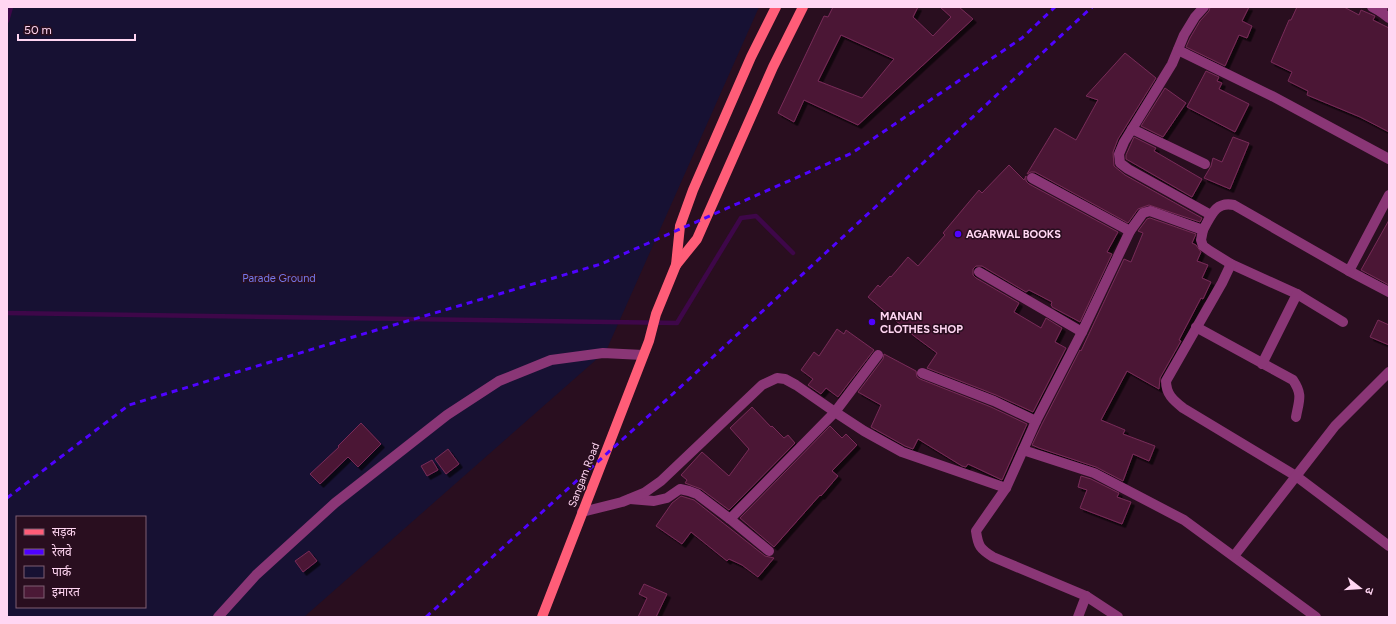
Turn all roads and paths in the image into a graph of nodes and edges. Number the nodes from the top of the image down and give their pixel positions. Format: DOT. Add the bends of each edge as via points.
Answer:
graph roads {
  1 [pos="776,7"];
  2 [pos="803,7"];
  3 [pos="1204,7"];
  4 [pos="1178,50"];
  5 [pos="1132,129"];
  6 [pos="1389,159"];
  7 [pos="1205,164"];
  8 [pos="1032,178"];
  9 [pos="1389,195"];
  10 [pos="1211,215"];
  11 [pos="1203,230"];
  12 [pos="1130,231"];
  13 [pos="1231,264"];
  14 [pos="676,265"];
  15 [pos="1349,271"];
  16 [pos="979,272"];
  17 [pos="1389,292"];
  18 [pos="1298,294"];
  19 [pos="1343,322"];
  20 [pos="1196,327"];
  21 [pos="1082,332"];
  22 [pos="878,355"];
  23 [pos="643,356"];
  24 [pos="1262,364"];
  25 [pos="1389,372"];
  26 [pos="922,373"];
  27 [pos="835,412"];
  28 [pos="1296,417"];
  29 [pos="1036,421"];
  30 [pos="1023,450"];
  31 [pos="1296,476"];
  32 [pos="1006,488"];
  33 [pos="630,499"];
  34 [pos="582,512"];
  35 [pos="730,519"];
  36 [pos="1389,546"];
  37 [pos="770,551"];
  38 [pos="1234,556"];
  39 [pos="1086,596"];
  40 [pos="218,617"];
  41 [pos="542,617"];
  42 [pos="1078,617"];
  43 [pos="1118,617"];
  44 [pos="1316,617"];
  1 -- 14 [label="main road" via="751,57 693,190 680,226"];
  2 -- 14 [label="main road" via="697,239"];
  3 -- 4 [label="street" via="1187,29"];
  4 -- 5 [label="street"];
  4 -- 6 [label="street" via="1272,96"];
  5 -- 7 [label="street"];
  5 -- 10 [label="street" via="1119,154 1120,163"];
  8 -- 12 [label="street"];
  9 -- 15 [label="street"];
  10 -- 11 [label="street"];
  10 -- 15 [label="street" via="1221,205 1234,205"];
  11 -- 12 [label="street" via="1150,211 1143,213"];
  11 -- 13 [label="street" via="1203,246"];
  12 -- 21 [label="street"];
  13 -- 18 [label="street"];
  13 -- 20 [label="street"];
  14 -- 23 [label="main road, Sangam Road" via="656,314"];
  15 -- 17 [label="street"];
  16 -- 21 [label="street"];
  18 -- 19 [label="street"];
  18 -- 24 [label="street"];
  20 -- 24 [label="street"];
  20 -- 31 [label="street" via="1166,381 1166,390 1183,408"];
  21 -- 29 [label="street"];
  22 -- 27 [label="street"];
  23 -- 34 [label="main road, Sangam Road"];
  23 -- 40 [label="street" via="603,353 551,360 499,381 447,415 334,503 256,575"];
  24 -- 28 [label="street" via="1293,380 1299,389"];
  25 -- 31 [label="street" via="1335,426"];
  26 -- 29 [label="street"];
  27 -- 32 [label="street" via="902,452"];
  27 -- 33 [label="street" via="796,385 777,378 762,385 660,481 644,493"];
  27 -- 35 [label="street"];
  29 -- 30 [label="street"];
  30 -- 32 [label="street"];
  30 -- 38 [label="street" via="1094,473 1184,520"];
  31 -- 36 [label="street"];
  31 -- 38 [label="street"];
  32 -- 39 [label="street" via="976,531 977,542 982,551"];
  33 -- 34 [label="street"];
  33 -- 35 [label="street" via="654,501 667,498 680,489 697,494"];
  34 -- 41 [label="main road, Sangam Road"];
  35 -- 37 [label="street"];
  38 -- 44 [label="street"];
  39 -- 42 [label="street"];
  39 -- 43 [label="street"];
}
